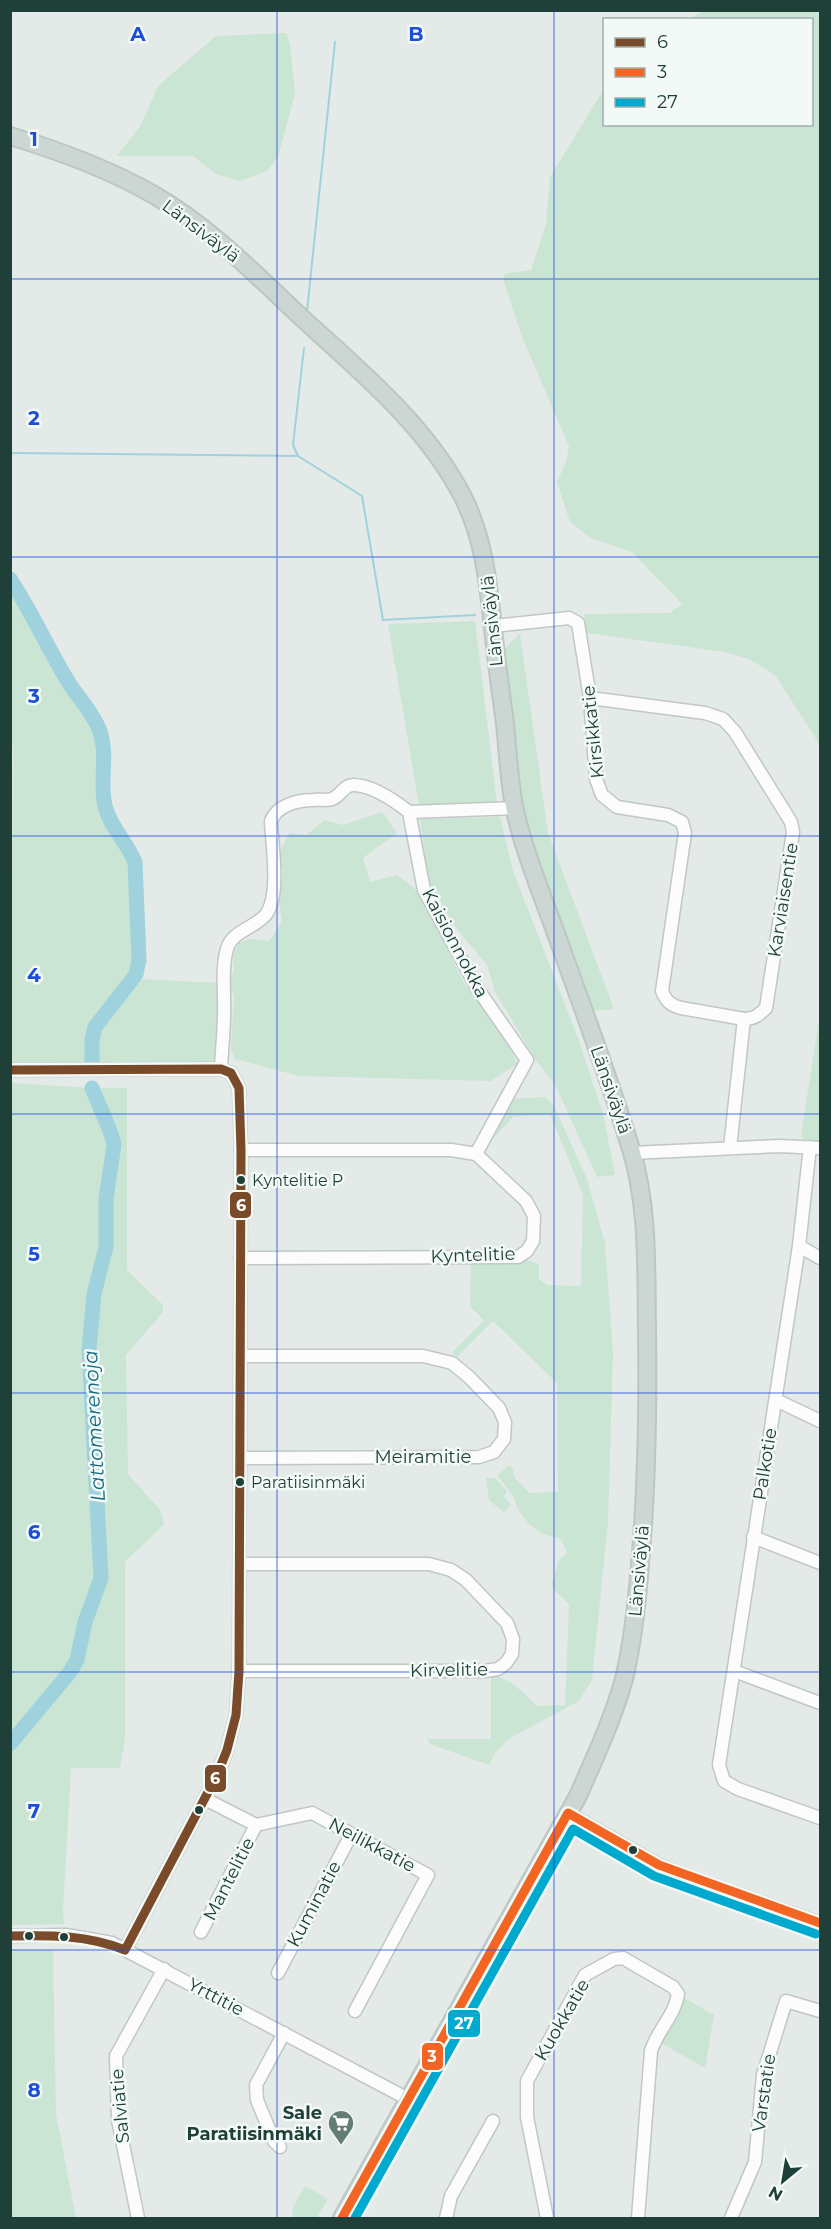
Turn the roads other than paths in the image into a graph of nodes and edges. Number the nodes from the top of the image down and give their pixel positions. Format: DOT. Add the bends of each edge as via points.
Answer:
graph roads {
  1 [pos="10,136"];
  2 [pos="493,626"];
  3 [pos="590,698"];
  4 [pos="514,808"];
  5 [pos="409,812"];
  6 [pos="744,1019"];
  7 [pos="221,1069"];
  8 [pos="10,1070"];
  9 [pos="730,1148"];
  10 [pos="815,1148"];
  11 [pos="241,1150"];
  12 [pos="632,1153"];
  13 [pos="476,1154"];
  14 [pos="799,1246"];
  15 [pos="240,1258"];
  16 [pos="820,1258"];
  17 [pos="240,1356"];
  18 [pos="776,1400"];
  19 [pos="820,1421"];
  20 [pos="240,1458"];
  21 [pos="753,1537"];
  22 [pos="820,1563"];
  23 [pos="240,1564"];
  24 [pos="239,1671"];
  25 [pos="734,1671"];
  26 [pos="820,1703"];
  27 [pos="205,1799"];
  28 [pos="568,1814"];
  29 [pos="820,1818"];
  30 [pos="256,1825"];
  31 [pos="351,1835"];
  32 [pos="820,1923"];
  33 [pos="201,1932"];
  34 [pos="10,1936"];
  35 [pos="125,1950"];
  36 [pos="164,1970"];
  37 [pos="278,1973"];
  38 [pos="355,2011"];
  39 [pos="820,2011"];
  40 [pos="284,2033"];
  41 [pos="410,2100"];
  42 [pos="493,2121"];
  43 [pos="280,2147"];
  44 [pos="138,2218"];
  45 [pos="342,2218"];
  46 [pos="446,2218"];
  47 [pos="547,2218"];
  48 [pos="638,2218"];
  49 [pos="731,2218"];
  1 -- 2 [label="main road, Länsiväylä" via="122,178 186,216 222,243 376,386 425,439 463,497 482,545"];
  2 -- 3 [label="street, Kirsikkatie" via="573,619 580,627"];
  2 -- 4 [label="main road, Länsiväylä"];
  3 -- 6 [label="street, Kirsikkatie" via="596,779 602,795 617,807 668,815 682,822 685,833 662,991 665,1000 672,1006"];
  3 -- 6 [label="street, Karviaisentie" via="705,713 723,719 791,822 793,832 766,1008 751,1019"];
  4 -- 5 [label="street"];
  4 -- 12 [label="main road, Länsiväylä"];
  5 -- 7 [label="street" via="368,788 352,784 331,800 303,801 284,806 273,815 271,904 267,913 238,933 227,948"];
  5 -- 13 [label="street, Kaisionnokka" via="424,890 477,988 527,1060"];
  6 -- 9 [label="street"];
  7 -- 8 [label="street"];
  7 -- 11 [label="street" via="231,1073 238,1088"];
  9 -- 10 [label="street"];
  9 -- 12 [label="street"];
  10 -- 14 [label="street, Palkotie"];
  11 -- 13 [label="street" via="451,1150"];
  11 -- 15 [label="street"];
  12 -- 28 [label="main road, Länsiväylä" via="645,1238 648,1424 637,1607 620,1694"];
  13 -- 15 [label="street, Kyntelitie" via="526,1201 534,1216 533,1241 518,1257"];
  14 -- 16 [label="street"];
  14 -- 18 [label="street, Palkotie"];
  15 -- 17 [label="street"];
  17 -- 20 [label="street"];
  17 -- 20 [label="street, Meiramitie" via="423,1356 452,1363 498,1408 505,1422 504,1439 494,1452 480,1457"];
  18 -- 19 [label="street"];
  18 -- 21 [label="street, Palkotie"];
  20 -- 23 [label="street"];
  21 -- 22 [label="street"];
  21 -- 25 [label="street, Palkotie"];
  23 -- 24 [label="street"];
  23 -- 24 [label="street, Kirvelitie" via="429,1564 451,1570 466,1580 507,1623 513,1639 512,1654 506,1663 485,1671"];
  24 -- 27 [label="street" via="236,1715 227,1750"];
  25 -- 26 [label="street"];
  25 -- 29 [label="street, Palkotie" via="719,1765 724,1780 738,1789"];
  27 -- 30 [label="street"];
  27 -- 35 [label="street"];
  28 -- 32 [label="street" via="659,1865"];
  28 -- 41 [label="main road, Länsiväylä"];
  30 -- 31 [label="street, Neilikkatie" via="312,1813"];
  30 -- 33 [label="street, Mantelitie"];
  31 -- 37 [label="street, Kuminatie"];
  31 -- 38 [label="street, Neilikkatie" via="428,1875"];
  34 -- 35 [label="street, Yrttitie" via="66,1935 112,1943"];
  35 -- 36 [label="street, Yrttitie"];
  36 -- 40 [label="street, Yrttitie"];
  36 -- 44 [label="street, Salviatie" via="116,2056 118,2120"];
  39 -- 49 [label="street, Varstatie" via="786,2001 763,2075 755,2162"];
  40 -- 41 [label="street, Yrttitie"];
  40 -- 43 [label="street" via="256,2085 257,2100"];
  41 -- 45 [label="main road, Länsiväylä"];
  42 -- 46 [label="street" via="451,2196"];
  47 -- 48 [label="street, Kuokkatie" via="526,2117 527,2081 585,1975 623,1958 673,1987 678,1994 651,2051"];
}
